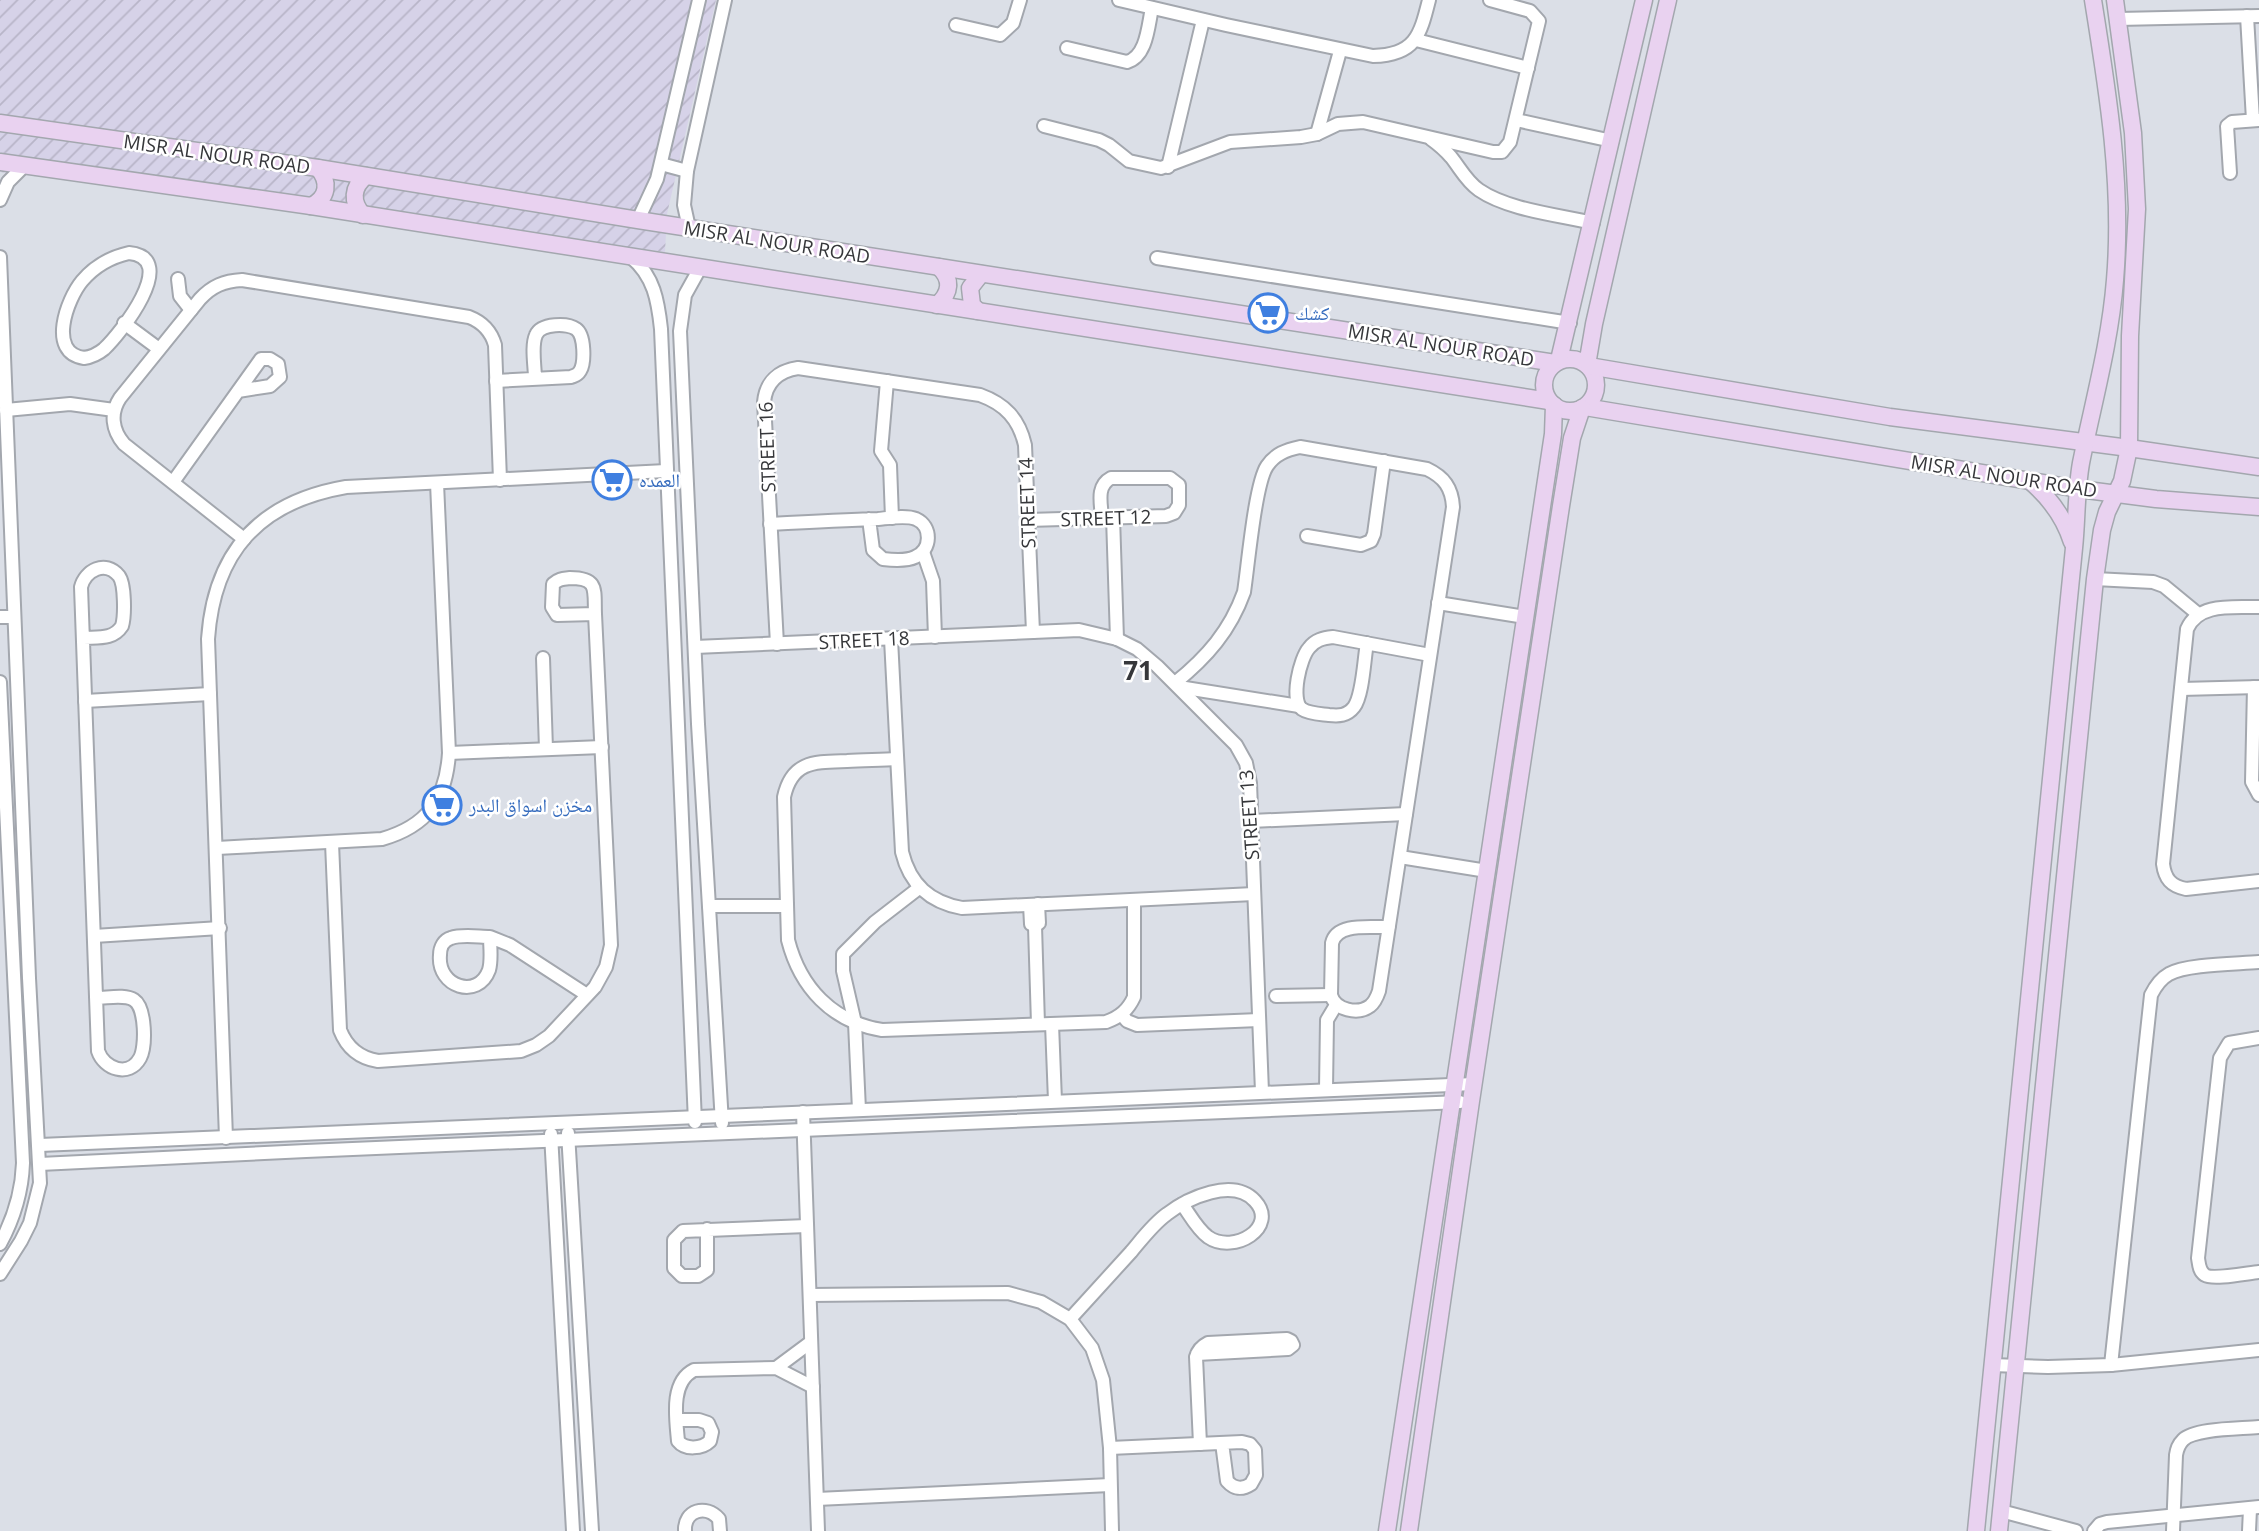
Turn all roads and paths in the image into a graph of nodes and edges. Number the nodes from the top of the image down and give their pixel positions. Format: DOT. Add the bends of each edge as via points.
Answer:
graph roads {
  1 [pos="699,0"];
  2 [pos="725,0"];
  3 [pos="1020,0"];
  4 [pos="1119,0"];
  5 [pos="1429,0"];
  6 [pos="1490,0"];
  7 [pos="1644,0"];
  8 [pos="1668,0"];
  9 [pos="2093,0"];
  10 [pos="2115,0"];
  11 [pos="1152,8"];
  12 [pos="2253,16"];
  13 [pos="2118,19"];
  14 [pos="1203,20"];
  15 [pos="956,25"];
  16 [pos="1416,40"];
  17 [pos="1067,48"];
  18 [pos="1340,51"];
  19 [pos="1528,68"];
  20 [pos="1516,120"];
  21 [pos="2256,120"];
  22 [pos="0,123"];
  23 [pos="1044,126"];
  24 [pos="1317,134"];
  25 [pos="1428,136"];
  26 [pos="1612,141"];
  27 [pos="0,162"];
  28 [pos="661,164"];
  29 [pos="25,165"];
  30 [pos="1168,167"];
  31 [pos="318,168"];
  32 [pos="687,171"];
  33 [pos="2230,173"];
  34 [pos="366,176"];
  35 [pos="0,200"];
  36 [pos="311,206"];
  37 [pos="363,215"];
  38 [pos="638,220"];
  39 [pos="1593,223"];
  40 [pos="689,228"];
  41 [pos="0,257"];
  42 [pos="631,257"];
  43 [pos="1157,258"];
  44 [pos="0,266"];
  45 [pos="939,267"];
  46 [pos="700,268"];
  47 [pos="981,274"];
  48 [pos="178,279"];
  49 [pos="937,305"];
  50 [pos="191,310"];
  51 [pos="978,312"];
  52 [pos="124,323"];
  53 [pos="1568,330"];
  54 [pos="1591,341"];
  55 [pos="159,349"];
  56 [pos="1557,362"];
  57 [pos="1588,366"];
  58 [pos="535,379"];
  59 [pos="496,381"];
  60 [pos="887,381"];
  61 [pos="238,391"];
  62 [pos="980,395"];
  63 [pos="1552,403"];
  64 [pos="1583,408"];
  65 [pos="6,410"];
  66 [pos="114,410"];
  67 [pos="1553,434"];
  68 [pos="1572,438"];
  69 [pos="2086,444"];
  70 [pos="2129,448"];
  71 [pos="1384,461"];
  72 [pos="2259,467"];
  73 [pos="666,471"];
  74 [pos="500,480"];
  75 [pos="2028,480"];
  76 [pos="173,482"];
  77 [pos="438,483"];
  78 [pos="2079,489"];
  79 [pos="2115,494"];
  80 [pos="2259,507"];
  81 [pos="892,518"];
  82 [pos="1107,518"];
  83 [pos="869,519"];
  84 [pos="1028,520"];
  85 [pos="770,524"];
  86 [pos="1307,537"];
  87 [pos="244,539"];
  88 [pos="2074,548"];
  89 [pos="923,552"];
  90 [pos="691,566"];
  91 [pos="670,567"];
  92 [pos="2095,579"];
  93 [pos="1438,603"];
  94 [pos="2259,607"];
  95 [pos="595,614"];
  96 [pos="2198,614"];
  97 [pos="0,617"];
  98 [pos="14,617"];
  99 [pos="1525,617"];
  100 [pos="1032,632"];
  101 [pos="935,637"];
  102 [pos="83,638"];
  103 [pos="891,639"];
  104 [pos="1117,639"];
  105 [pos="1367,643"];
  106 [pos="777,644"];
  107 [pos="695,647"];
  108 [pos="1430,655"];
  109 [pos="543,658"];
  110 [pos="0,682"];
  111 [pos="1177,685"];
  112 [pos="2256,687"];
  113 [pos="2181,690"];
  114 [pos="210,694"];
  115 [pos="85,701"];
  116 [pos="1299,706"];
  117 [pos="698,724"];
  118 [pos="678,726"];
  119 [pos="602,747"];
  120 [pos="546,750"];
  121 [pos="449,753"];
  122 [pos="897,759"];
  123 [pos="2259,795"];
  124 [pos="1406,814"];
  125 [pos="1251,821"];
  126 [pos="332,843"];
  127 [pos="217,848"];
  128 [pos="1400,857"];
  129 [pos="1487,871"];
  130 [pos="2259,881"];
  131 [pos="919,888"];
  132 [pos="1254,894"];
  133 [pos="1134,900"];
  134 [pos="1034,905"];
  135 [pos="709,906"];
  136 [pos="787,906"];
  137 [pos="1389,927"];
  138 [pos="220,928"];
  139 [pos="94,936"];
  140 [pos="490,937"];
  141 [pos="2259,962"];
  142 [pos="587,995"];
  143 [pos="1258,997"];
  144 [pos="96,998"];
  145 [pos="1334,1000"];
  146 [pos="1122,1015"];
  147 [pos="1259,1020"];
  148 [pos="855,1023"];
  149 [pos="1038,1024"];
  150 [pos="1052,1024"];
  151 [pos="17,1034"];
  152 [pos="33,1034"];
  153 [pos="2259,1038"];
  154 [pos="1474,1084"];
  155 [pos="1455,1085"];
  156 [pos="1326,1088"];
  157 [pos="1262,1092"];
  158 [pos="1055,1101"];
  159 [pos="1471,1101"];
  160 [pos="1452,1102"];
  161 [pos="859,1111"];
  162 [pos="803,1112"];
  163 [pos="721,1115"];
  164 [pos="695,1117"];
  165 [pos="568,1122"];
  166 [pos="551,1123"];
  167 [pos="804,1130"];
  168 [pos="722,1133"];
  169 [pos="696,1135"];
  170 [pos="226,1138"];
  171 [pos="552,1140"];
  172 [pos="569,1140"];
  173 [pos="40,1145"];
  174 [pos="40,1164"];
  175 [pos="1182,1204"];
  176 [pos="807,1226"];
  177 [pos="707,1229"];
  178 [pos="0,1244"];
  179 [pos="2259,1272"];
  180 [pos="0,1273"];
  181 [pos="810,1295"];
  182 [pos="1070,1319"];
  183 [pos="1997,1328"];
  184 [pos="2019,1330"];
  185 [pos="811,1342"];
  186 [pos="2259,1350"];
  187 [pos="1197,1354"];
  188 [pos="1992,1365"];
  189 [pos="2111,1365"];
  190 [pos="2015,1366"];
  191 [pos="776,1368"];
  192 [pos="813,1387"];
  193 [pos="677,1420"];
  194 [pos="2259,1427"];
  195 [pos="1222,1443"];
  196 [pos="1200,1444"];
  197 [pos="1110,1448"];
  198 [pos="1110,1485"];
  199 [pos="817,1499"];
  200 [pos="2254,1508"];
  201 [pos="2001,1511"];
  202 [pos="2175,1517"];
  203 [pos="573,1531"];
  204 [pos="592,1531"];
  205 [pos="685,1531"];
  206 [pos="720,1531"];
  207 [pos="818,1531"];
  208 [pos="1112,1531"];
  209 [pos="1387,1531"];
  210 [pos="1409,1531"];
  211 [pos="1976,1531"];
  212 [pos="1998,1531"];
  213 [pos="2076,1531"];
  214 [pos="2094,1531"];
  215 [pos="2173,1531"];
  216 [pos="2249,1531"];
  1 -- 28 [label="street"];
  2 -- 32 [label="street"];
  3 -- 15 [label="street" via="1013,23 1000,35"];
  4 -- 11 [label="street"];
  5 -- 16 [label="street"];
  6 -- 19 [label="street" via="1537,17 1539,26"];
  7 -- 26 [label="street"];
  8 -- 54 [label="street"];
  9 -- 69 [label="street" via="2115,158 2117,245 2109,333"];
  10 -- 13 [label="street"];
  11 -- 14 [label="street"];
  11 -- 17 [label="street" via="1141,52 1132,61"];
  12 -- 13 [label="street"];
  12 -- 21 [label="street"];
  13 -- 70 [label="street" via="2133,133 2137,209"];
  14 -- 18 [label="street"];
  14 -- 30 [label="street"];
  16 -- 18 [label="street" via="1389,56"];
  16 -- 19 [label="street"];
  18 -- 24 [label="street"];
  19 -- 20 [label="street"];
  20 -- 25 [label="street" via="1509,147 1502,152"];
  20 -- 26 [label="street"];
  21 -- 33 [label="street" via="2227,126"];
  22 -- 31 [label="street, MISR AL NOUR ROAD"];
  23 -- 30 [label="street" via="1099,140 1129,160"];
  24 -- 25 [label="street" via="1338,124 1363,122"];
  24 -- 30 [label="street" via="1230,142"];
  25 -- 39 [label="street" via="1478,190 1493,198"];
  26 -- 39 [label="street"];
  27 -- 29 [label="street, MISR AL NOUR ROAD"];
  28 -- 32 [label="street"];
  28 -- 38 [label="street"];
  29 -- 35 [label="street" via="8,182"];
  29 -- 36 [label="street, MISR AL NOUR ROAD"];
  31 -- 34 [label="street, MISR AL NOUR ROAD"];
  31 -- 36 [label="street" via="326,190"];
  32 -- 40 [label="street" via="684,205"];
  34 -- 37 [label="street" via="354,195"];
  34 -- 38 [label="street, MISR AL NOUR ROAD"];
  36 -- 37 [label="street, MISR AL NOUR ROAD"];
  37 -- 42 [label="street, MISR AL NOUR ROAD"];
  38 -- 40 [label="street, MISR AL NOUR ROAD"];
  39 -- 53 [label="street"];
  40 -- 45 [label="street, MISR AL NOUR ROAD"];
  41 -- 44 [label="street"];
  42 -- 46 [label="street, MISR AL NOUR ROAD"];
  42 -- 73 [label="street" via="651,280 660,319"];
  43 -- 53 [label="street"];
  44 -- 65 [label="street"];
  45 -- 47 [label="street, MISR AL NOUR ROAD"];
  45 -- 49 [label="street" via="949,282"];
  46 -- 49 [label="street, MISR AL NOUR ROAD"];
  46 -- 90 [label="street" via="685,295 680,318"];
  47 -- 51 [label="street" via="970,288"];
  47 -- 56 [label="street, MISR AL NOUR ROAD"];
  48 -- 50 [label="street" via="180,296"];
  49 -- 51 [label="street, MISR AL NOUR ROAD"];
  50 -- 55 [label="street"];
  50 -- 59 [label="street" via="214,286 242,279 469,317 486,327 493,338"];
  51 -- 63 [label="street, MISR AL NOUR ROAD"];
  52 -- 52 [label="street" via="142,300 149,277 147,264 135,254 112,258 82,281 66,314 65,344 78,357 91,357 104,349"];
  52 -- 55 [label="street"];
  53 -- 54 [label="street"];
  53 -- 56 [label="street"];
  54 -- 57 [label="street"];
  55 -- 66 [label="street"];
  56 -- 57 [label="street" via="1574,358"];
  56 -- 63 [label="street" via="1544,381"];
  57 -- 64 [label="street" via="1597,384"];
  57 -- 69 [label="street" via="1890,417"];
  58 -- 58 [label="street" via="578,373 582,367 578,330 549,326 540,330 535,338"];
  58 -- 59 [label="street"];
  59 -- 74 [label="street"];
  60 -- 62 [label="street, STREET 16"];
  60 -- 81 [label="street" via="881,452 890,465"];
  60 -- 85 [label="street, STREET 16" via="798,368 774,378 764,402"];
  61 -- 76 [label="street"];
  62 -- 84 [label="street, STREET 14" via="1005,408 1022,432"];
  63 -- 64 [label="street" via="1569,411"];
  63 -- 67 [label="street"];
  64 -- 68 [label="street"];
  64 -- 75 [label="street, MISR AL NOUR ROAD"];
  65 -- 66 [label="street" via="70,404"];
  65 -- 98 [label="street"];
  66 -- 76 [label="street" via="119,438"];
  67 -- 68 [label="street"];
  67 -- 99 [label="street"];
  68 -- 154 [label="street"];
  69 -- 70 [label="street"];
  69 -- 78 [label="street"];
  70 -- 72 [label="street"];
  70 -- 79 [label="street"];
  71 -- 86 [label="street" via="1371,541 1360,545"];
  71 -- 93 [label="street" via="1427,468 1449,487 1453,506"];
  71 -- 111 [label="street" via="1300,447 1271,460 1261,478 1238,608 1211,652"];
  73 -- 74 [label="street"];
  73 -- 91 [label="street"];
  74 -- 77 [label="street"];
  75 -- 78 [label="street, MISR AL NOUR ROAD"];
  75 -- 88 [label="street" via="2058,511"];
  76 -- 87 [label="street"];
  77 -- 87 [label="street" via="321,491 279,509"];
  77 -- 121 [label="street"];
  78 -- 79 [label="street, MISR AL NOUR ROAD"];
  78 -- 88 [label="street"];
  79 -- 80 [label="street, MISR AL NOUR ROAD"];
  79 -- 92 [label="street" via="2102,530"];
  81 -- 83 [label="street"];
  81 -- 89 [label="street" via="922,523 928,541"];
  82 -- 82 [label="street, STREET 12" via="1101,488 1111,478 1174,479 1179,488 1174,513"];
  82 -- 84 [label="street, STREET 12"];
  82 -- 104 [label="street"];
  83 -- 85 [label="street"];
  83 -- 89 [label="street" via="872,545 879,556 912,559"];
  84 -- 100 [label="street, STREET 14"];
  85 -- 106 [label="street, STREET 16"];
  87 -- 114 [label="street" via="216,586 210,612"];
  88 -- 183 [label="street"];
  89 -- 101 [label="street" via="933,581"];
  90 -- 91 [label="street"];
  90 -- 107 [label="street"];
  91 -- 118 [label="street"];
  92 -- 96 [label="street" via="2153,582"];
  92 -- 184 [label="street"];
  93 -- 99 [label="street"];
  93 -- 108 [label="street"];
  94 -- 96 [label="street"];
  95 -- 119 [label="street"];
  96 -- 113 [label="street" via="2187,629"];
  97 -- 98 [label="street"];
  98 -- 152 [label="street"];
  99 -- 129 [label="street"];
  100 -- 101 [label="street, STREET 18"];
  100 -- 104 [label="street, STREET 13" via="1089,631"];
  101 -- 103 [label="street, STREET 18"];
  102 -- 102 [label="street" via="83,579 96,568 112,570 122,582 122,626 109,636"];
  102 -- 115 [label="street"];
  103 -- 106 [label="street, STREET 18"];
  103 -- 122 [label="street"];
  104 -- 111 [label="street, STREET 13" via="1137,649"];
  105 -- 108 [label="street"];
  105 -- 116 [label="street" via="1333,637 1310,646 1302,660 1296,695"];
  105 -- 116 [label="street" via="1351,711 1338,716 1308,712"];
  106 -- 107 [label="street, STREET 18"];
  107 -- 117 [label="street"];
  108 -- 124 [label="street"];
  109 -- 120 [label="street"];
  110 -- 151 [label="street"];
  111 -- 116 [label="street"];
  111 -- 125 [label="street, STREET 13" via="1242,753"];
  112 -- 113 [label="street"];
  112 -- 123 [label="street" via="2252,782"];
  113 -- 130 [label="street" via="2164,873 2176,887 2186,889"];
  114 -- 115 [label="street"];
  114 -- 127 [label="street"];
  115 -- 139 [label="street"];
  117 -- 118 [label="street"];
  117 -- 135 [label="street"];
  118 -- 164 [label="street"];
  119 -- 120 [label="street"];
  119 -- 142 [label="street" via="611,945 601,977"];
  120 -- 121 [label="street"];
  121 -- 126 [label="street" via="442,793 417,824 382,839"];
  122 -- 131 [label="street" via="902,852"];
  122 -- 136 [label="street" via="814,762 790,779 784,797"];
  124 -- 125 [label="street"];
  124 -- 128 [label="street"];
  125 -- 132 [label="street, STREET 13"];
  126 -- 127 [label="street"];
  126 -- 142 [label="street" via="340,1030 356,1053 378,1060 521,1051 549,1036"];
  127 -- 138 [label="street"];
  128 -- 129 [label="street"];
  128 -- 137 [label="street"];
  129 -- 155 [label="street"];
  131 -- 134 [label="street" via="947,905 962,908"];
  131 -- 148 [label="street" via="843,954"];
  132 -- 133 [label="street"];
  132 -- 143 [label="street, STREET 13"];
  133 -- 134 [label="street"];
  133 -- 146 [label="street" via="1136,986"];
  134 -- 149 [label="street" via="1031,924 1035,926"];
  135 -- 136 [label="street"];
  135 -- 163 [label="street"];
  136 -- 148 [label="street" via="788,940 798,971 819,1000"];
  137 -- 145 [label="street" via="1373,1003 1363,1009 1344,1009"];
  137 -- 145 [label="street" via="1336,932 1332,943"];
  138 -- 139 [label="street"];
  138 -- 170 [label="street"];
  139 -- 144 [label="street"];
  140 -- 140 [label="street" via="489,969 481,981 459,986 446,979 439,965 445,942 453,937"];
  140 -- 142 [label="street"];
  141 -- 189 [label="street" via="2181,969 2157,983 2151,995"];
  143 -- 145 [label="street"];
  143 -- 147 [label="street, STREET 13"];
  144 -- 144 [label="street" via="98,1051 105,1063 117,1069 130,1067 142,1051 142,1009 127,997"];
  145 -- 156 [label="street" via="1327,1020"];
  146 -- 147 [label="street" via="1137,1025"];
  146 -- 150 [label="street" via="1106,1021"];
  147 -- 157 [label="street, STREET 13"];
  148 -- 149 [label="street" via="881,1030"];
  148 -- 161 [label="street"];
  149 -- 150 [label="street"];
  150 -- 158 [label="street"];
  151 -- 152 [label="street"];
  151 -- 178 [label="street" via="22,1184"];
  152 -- 173 [label="street"];
  153 -- 179 [label="street" via="2228,1043 2220,1058 2198,1258 2205,1275"];
  154 -- 155 [label="street"];
  154 -- 159 [label="street"];
  155 -- 156 [label="street"];
  155 -- 160 [label="street"];
  156 -- 157 [label="street"];
  157 -- 158 [label="street"];
  158 -- 161 [label="street"];
  159 -- 160 [label="street"];
  159 -- 210 [label="street"];
  160 -- 167 [label="street"];
  160 -- 209 [label="street"];
  161 -- 162 [label="street"];
  162 -- 163 [label="street"];
  162 -- 167 [label="street"];
  163 -- 164 [label="street"];
  163 -- 168 [label="street"];
  164 -- 165 [label="street"];
  164 -- 169 [label="street"];
  165 -- 166 [label="street"];
  165 -- 172 [label="street"];
  166 -- 170 [label="street"];
  166 -- 171 [label="street"];
  167 -- 168 [label="street"];
  167 -- 176 [label="street"];
  168 -- 169 [label="street"];
  169 -- 172 [label="street"];
  170 -- 173 [label="street"];
  171 -- 172 [label="street"];
  171 -- 174 [label="street"];
  171 -- 203 [label="street"];
  172 -- 204 [label="street"];
  173 -- 174 [label="street"];
  174 -- 180 [label="street" via="30,1223"];
  175 -- 175 [label="street" via="1201,1195 1230,1191 1255,1201 1261,1218 1247,1239 1223,1243 1207,1237"];
  175 -- 182 [label="street" via="1159,1220"];
  176 -- 177 [label="street"];
  176 -- 181 [label="street"];
  181 -- 182 [label="street" via="1008,1293 1041,1302"];
  181 -- 185 [label="street"];
  182 -- 197 [label="street" via="1098,1364"];
  183 -- 184 [label="street"];
  183 -- 188 [label="street"];
  184 -- 190 [label="street"];
  185 -- 191 [label="street"];
  185 -- 192 [label="street"];
  186 -- 189 [label="street"];
  187 -- 187 [label="street" via="1288,1349 1293,1345 1287,1339 1208,1343"];
  187 -- 196 [label="street"];
  188 -- 190 [label="street"];
  188 -- 211 [label="street"];
  189 -- 190 [label="street"];
  190 -- 201 [label="street"];
  191 -- 192 [label="street"];
  191 -- 193 [label="street" via="688,1373 678,1387"];
  192 -- 199 [label="street"];
  194 -- 202 [label="street" via="2184,1439 2176,1455"];
  195 -- 196 [label="street"];
  196 -- 197 [label="street"];
  197 -- 198 [label="street"];
  198 -- 199 [label="street"];
  198 -- 208 [label="street"];
  199 -- 207 [label="street"];
  200 -- 202 [label="street"];
  200 -- 216 [label="street"];
  201 -- 212 [label="street"];
  201 -- 213 [label="street"];
  202 -- 214 [label="street" via="2107,1522"];
  202 -- 215 [label="street"];
  205 -- 206 [label="street" via="687,1519 703,1510 715,1514"];
}
